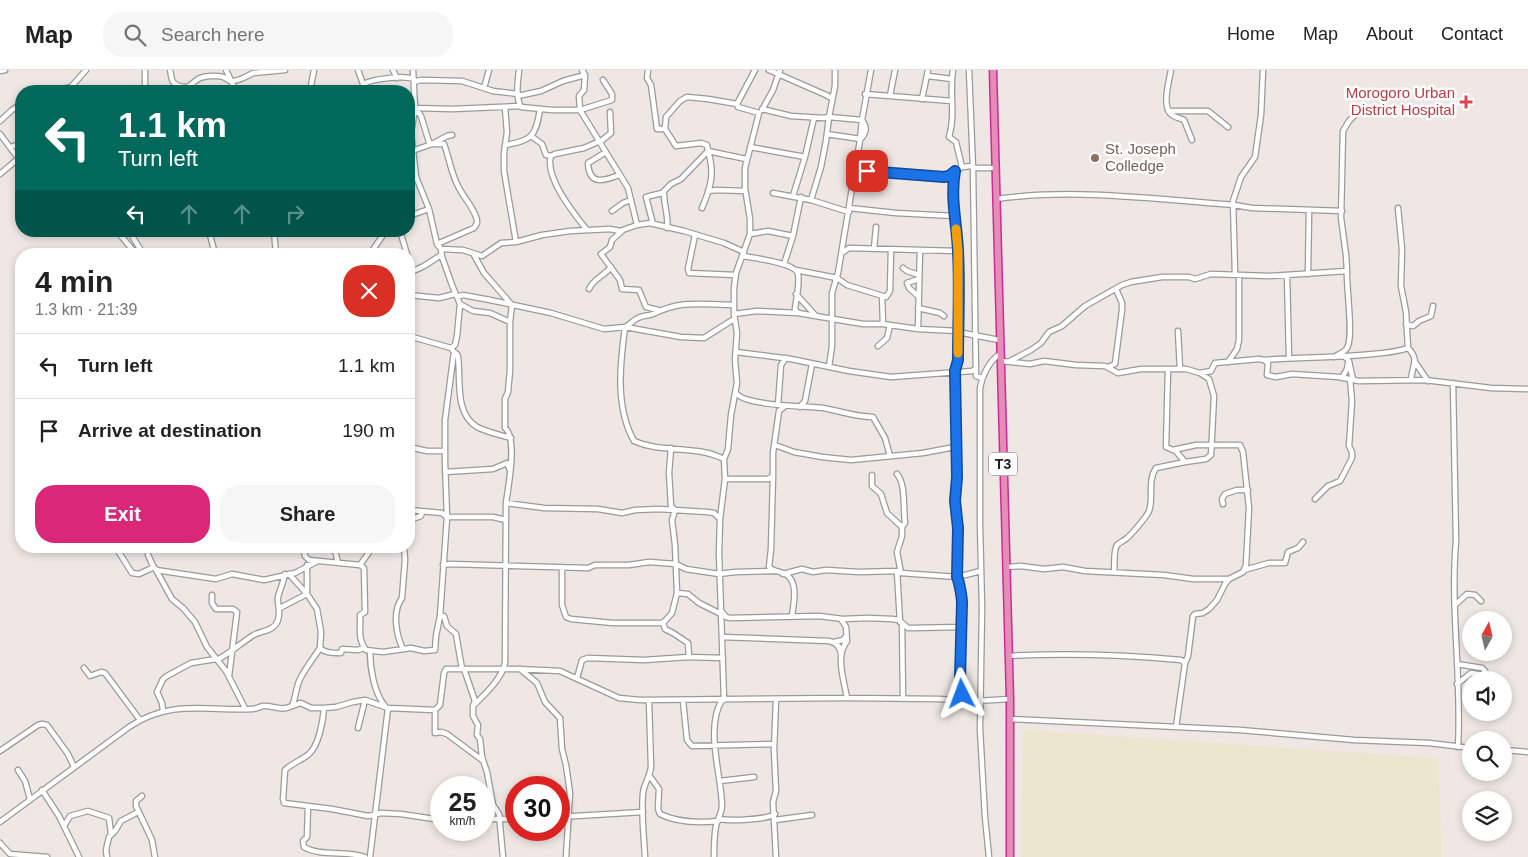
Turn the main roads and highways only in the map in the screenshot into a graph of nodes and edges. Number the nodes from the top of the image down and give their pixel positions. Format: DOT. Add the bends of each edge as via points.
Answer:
graph roads {
  1 [pos="994,70"];
  2 [pos="1010,857"];
  1 -- 2 [label="highway, T3" via="1010,699"];
}
